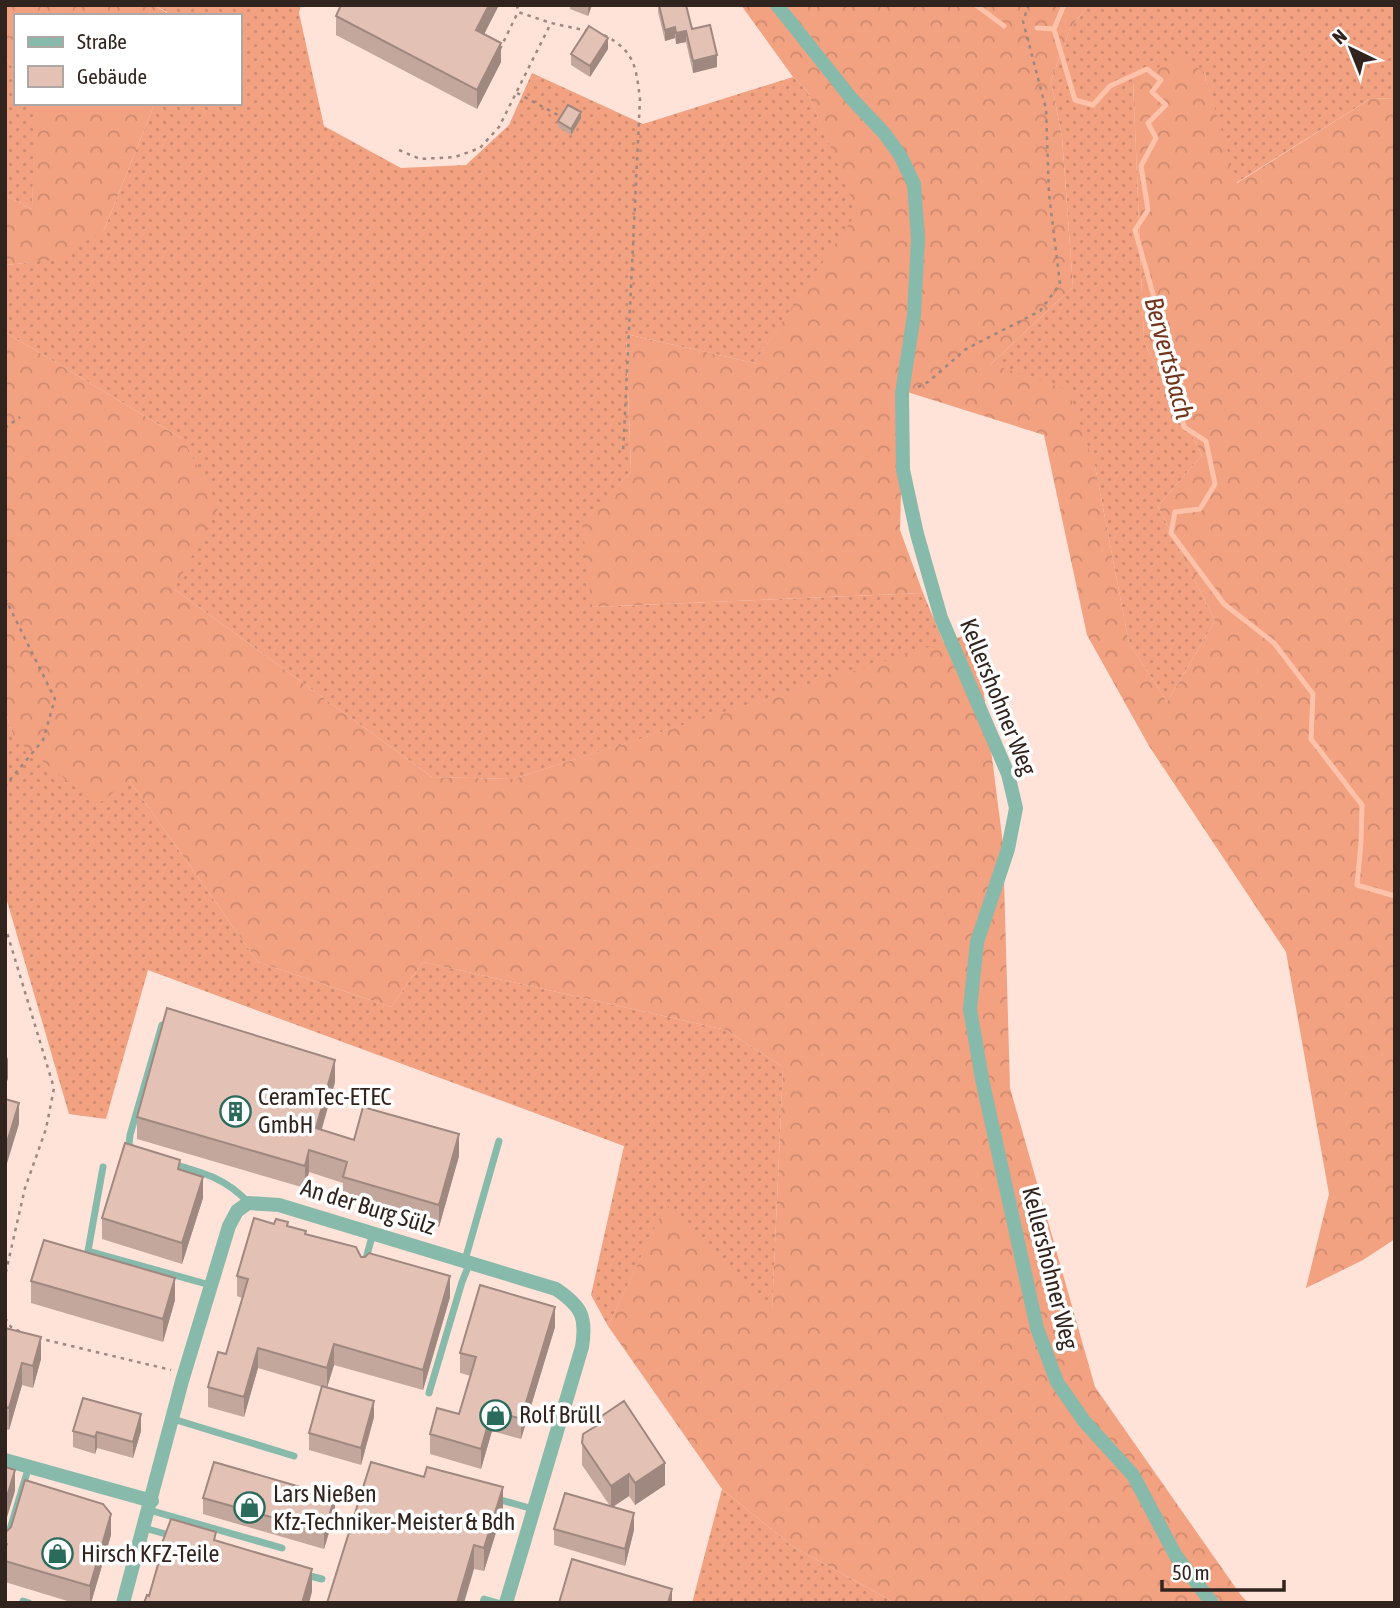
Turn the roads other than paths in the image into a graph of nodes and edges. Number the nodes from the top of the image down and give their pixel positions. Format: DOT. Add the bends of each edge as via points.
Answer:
graph roads {
  1 [pos="777,5"];
  2 [pos="162,1025"];
  3 [pos="499,1141"];
  4 [pos="141,1156"];
  5 [pos="164,1162"];
  6 [pos="103,1167"];
  7 [pos="248,1203"];
  8 [pos="373,1232"];
  9 [pos="467,1261"];
  10 [pos="363,1271"];
  11 [pos="211,1286"];
  12 [pos="429,1393"];
  13 [pos="173,1419"];
  14 [pos="294,1456"];
  15 [pos="5,1460"];
  16 [pos="29,1466"];
  17 [pos="487,1497"];
  18 [pos="150,1506"];
  19 [pos="533,1509"];
  20 [pos="144,1528"];
  21 [pos="182,1539"];
  22 [pos="5,1546"];
  23 [pos="282,1548"];
  24 [pos="297,1572"];
  25 [pos="322,1579"];
  26 [pos="123,1603"];
  27 [pos="483,1603"];
  28 [pos="498,1603"];
  29 [pos="506,1603"];
  30 [pos="1212,1603"];
  1 -- 30 [label="street, Kellershohner Weg" via="884,134 914,184 918,239 914,315 902,393 903,470 941,618 1009,774 1016,807 1008,849 977,942 970,1009 1037,1328 1058,1382 1084,1421 1132,1475 1176,1556"];
  2 -- 4 [label="lane" via="130,1135 133,1152"];
  3 -- 9 [label="lane"];
  5 -- 7 [label="lane" via="211,1176 233,1187"];
  6 -- 11 [label="lane" via="88,1251"];
  7 -- 8 [label="street, An der Burg Sülz" via="279,1205"];
  7 -- 11 [label="street" via="229,1226"];
  8 -- 9 [label="street, An der Burg Sülz"];
  8 -- 10 [label="lane"];
  9 -- 12 [label="lane"];
  9 -- 19 [label="street, An der Burg Sülz" via="556,1289 581,1311 582,1347"];
  11 -- 13 [label="street"];
  13 -- 14 [label="lane"];
  13 -- 18 [label="street"];
  15 -- 16 [label="street"];
  16 -- 18 [label="street"];
  16 -- 22 [label="lane"];
  17 -- 19 [label="lane"];
  18 -- 20 [label="street"];
  18 -- 23 [label="lane"];
  19 -- 29 [label="street, An der Burg Sülz"];
  20 -- 21 [label="lane"];
  20 -- 26 [label="street"];
  24 -- 25 [label="lane"];
  27 -- 28 [label="lane" via="484,1599"];
}
